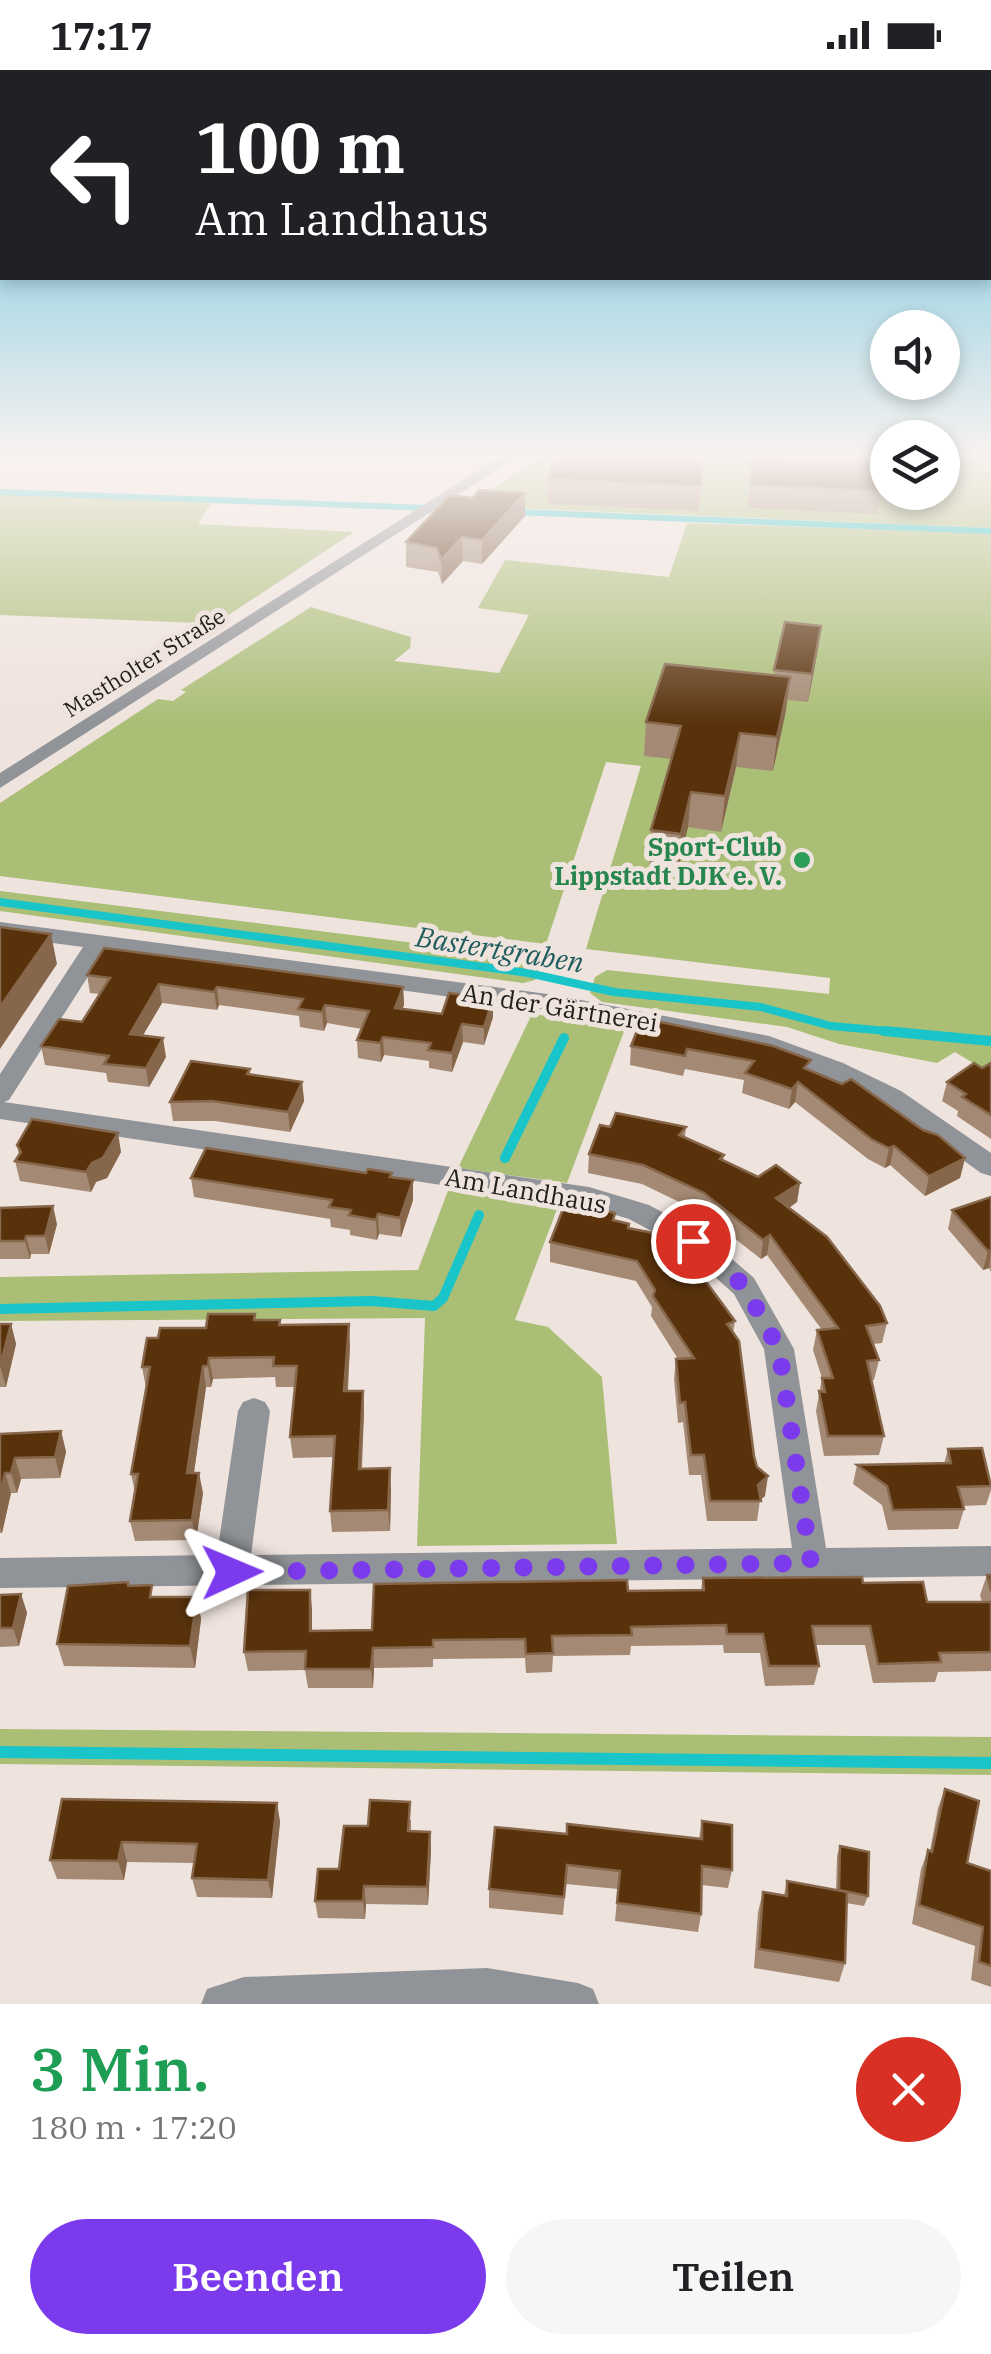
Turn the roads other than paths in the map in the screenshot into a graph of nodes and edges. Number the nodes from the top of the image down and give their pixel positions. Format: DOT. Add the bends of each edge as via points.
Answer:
graph roads {
  1 [pos="376,543"];
  2 [pos="0,782"];
  3 [pos="0,929"];
  4 [pos="98,942"];
  5 [pos="0,1094"];
  6 [pos="0,1110"];
  7 [pos="991,1166"];
  8 [pos="254,1411"];
  9 [pos="991,1562"];
  10 [pos="811,1563"];
  11 [pos="232,1572"];
  12 [pos="0,1574"];
  13 [pos="222,2004"];
  14 [pos="578,2004"];
  1 -- 2 [label="street, Mastholter Straße"];
  3 -- 4 [label="street, An der Gärtnerei"];
  4 -- 5 [label="street"];
  4 -- 7 [label="street, An der Gärtnerei" via="555,1002 769,1044 892,1097"];
  6 -- 10 [label="street, Am Landhaus" via="588,1197 640,1212 693,1241 744,1286 779,1349"];
  8 -- 11 [label="street"];
  9 -- 10 [label="street"];
  10 -- 11 [label="street"];
  11 -- 12 [label="street"];
  13 -- 14 [label="street" via="487,1989"];
}
